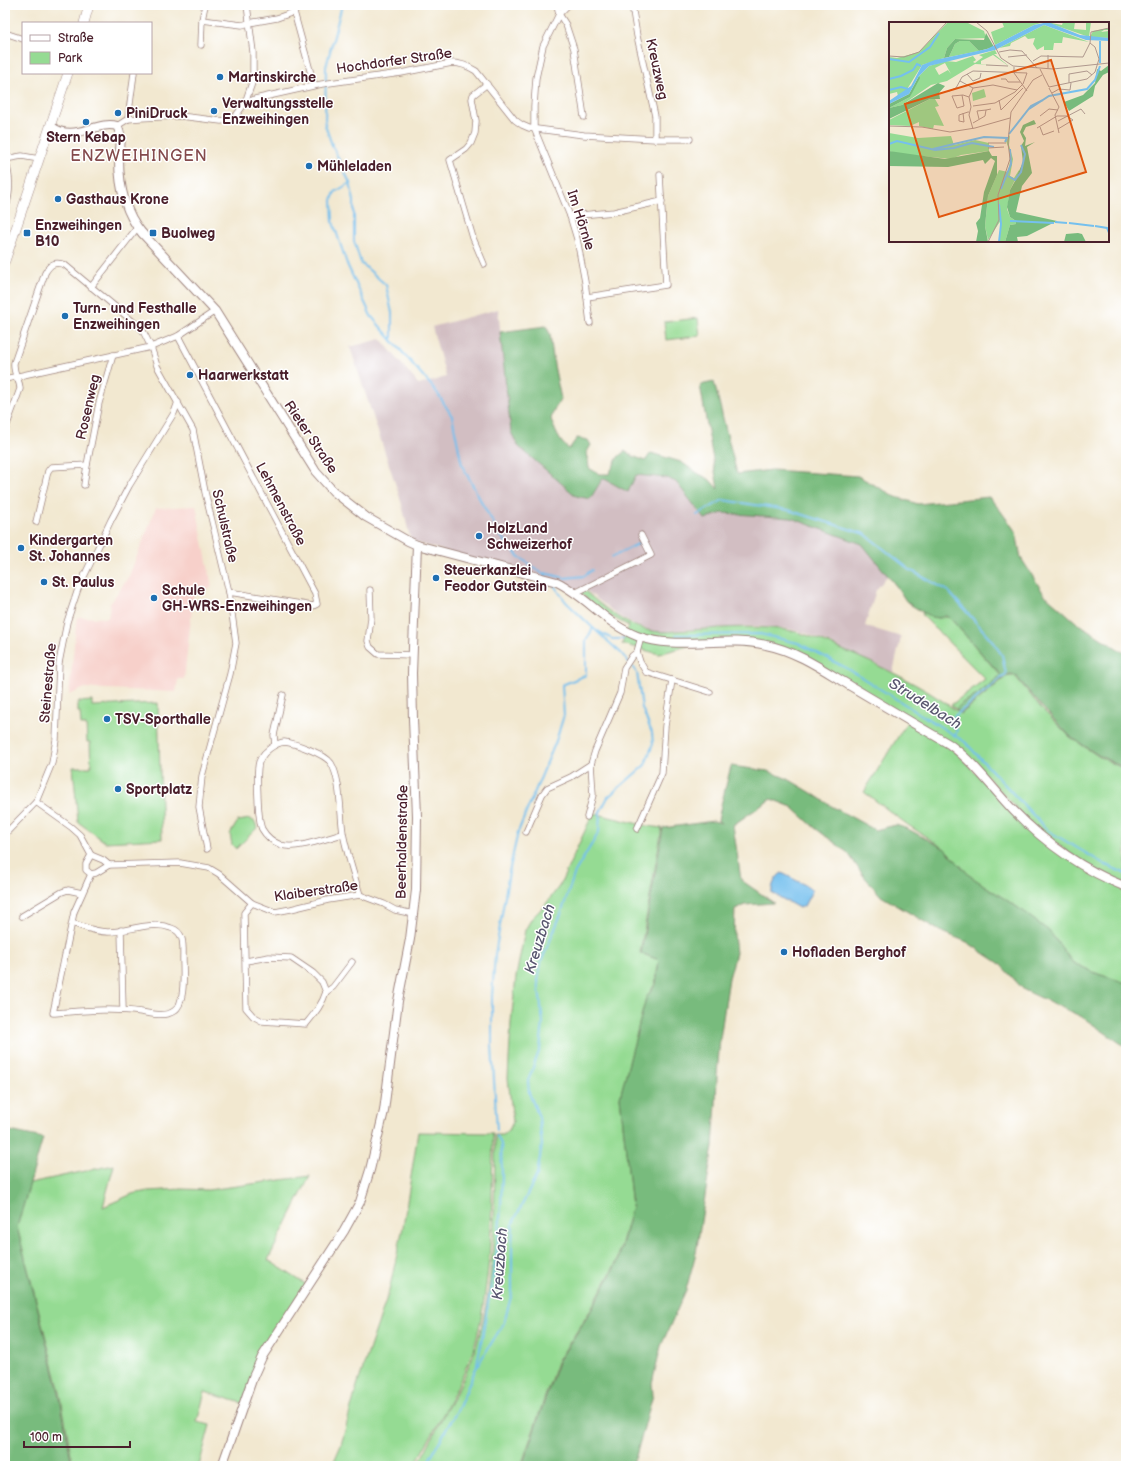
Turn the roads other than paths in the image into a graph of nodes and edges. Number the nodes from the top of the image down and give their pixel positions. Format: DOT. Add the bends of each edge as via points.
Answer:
graph roads {
  1 [pos="89,5"];
  2 [pos="205,5"];
  3 [pos="247,5"];
  4 [pos="300,5"];
  5 [pos="556,5"];
  6 [pos="568,5"];
  7 [pos="632,5"];
  8 [pos="294,12"];
  9 [pos="559,14"];
  10 [pos="202,20"];
  11 [pos="84,22"];
  12 [pos="249,22"];
  13 [pos="5,33"];
  14 [pos="22,39"];
  15 [pos="201,45"];
  16 [pos="68,74"];
  17 [pos="134,74"];
  18 [pos="487,84"];
  19 [pos="314,85"];
  20 [pos="245,103"];
  21 [pos="584,117"];
  22 [pos="128,119"];
  23 [pos="51,126"];
  24 [pos="118,126"];
  25 [pos="534,128"];
  26 [pos="655,139"];
  27 [pos="690,139"];
  28 [pos="5,159"];
  29 [pos="39,159"];
  30 [pos="660,175"];
  31 [pos="662,201"];
  32 [pos="5,210"];
  33 [pos="570,216"];
  34 [pos="137,228"];
  35 [pos="5,261"];
  36 [pos="484,264"];
  37 [pos="91,286"];
  38 [pos="587,297"];
  39 [pos="215,311"];
  40 [pos="590,323"];
  41 [pos="178,336"];
  42 [pos="151,347"];
  43 [pos="113,355"];
  44 [pos="16,377"];
  45 [pos="5,379"];
  46 [pos="178,402"];
  47 [pos="5,430"];
  48 [pos="87,465"];
  49 [pos="84,485"];
  50 [pos="36,522"];
  51 [pos="643,539"];
  52 [pos="417,545"];
  53 [pos="370,590"];
  54 [pos="229,592"];
  55 [pos="575,593"];
  56 [pos="641,637"];
  57 [pos="634,654"];
  58 [pos="413,656"];
  59 [pos="672,680"];
  60 [pos="710,692"];
  61 [pos="283,695"];
  62 [pos="275,745"];
  63 [pos="591,764"];
  64 [pos="36,802"];
  65 [pos="587,817"];
  66 [pos="637,829"];
  67 [pos="526,832"];
  68 [pos="5,834"];
  69 [pos="343,834"];
  70 [pos="207,849"];
  71 [pos="91,855"];
  72 [pos="109,865"];
  73 [pos="91,874"];
  74 [pos="1126,887"];
  75 [pos="82,893"];
  76 [pos="360,896"];
  77 [pos="252,903"];
  78 [pos="414,914"];
  79 [pos="22,916"];
  80 [pos="72,923"];
  81 [pos="121,930"];
  82 [pos="246,961"];
  83 [pos="352,962"];
  84 [pos="326,992"];
  85 [pos="123,1010"];
  86 [pos="222,1466"];
  1 -- 11 [label="main road"];
  2 -- 10 [label="street"];
  3 -- 12 [label="street"];
  4 -- 8 [label="street"];
  5 -- 9 [label="street"];
  6 -- 9 [label="street"];
  7 -- 26 [label="street, Kreuzweg" via="655,116"];
  8 -- 12 [label="street" via="277,18"];
  8 -- 19 [label="street"];
  9 -- 21 [label="street" via="566,25 574,49"];
  9 -- 25 [label="street" via="543,46 536,78"];
  10 -- 12 [label="street" via="242,25"];
  10 -- 15 [label="street"];
  12 -- 20 [label="street" via="253,80"];
  13 -- 14 [label="street"];
  16 -- 23 [label="main road"];
  17 -- 22 [label="street"];
  18 -- 19 [label="street, Hochdorfer Straße" via="468,66 452,63"];
  18 -- 25 [label="street, Hochdorfer Straße" via="515,120"];
  18 -- 36 [label="street" via="473,95 476,121 471,143 450,160 473,238"];
  19 -- 20 [label="street, Hochdorfer Straße"];
  20 -- 22 [label="street" via="236,117 229,120 180,116"];
  22 -- 24 [label="street"];
  23 -- 24 [label="street" via="59,131 72,132 110,124"];
  23 -- 29 [label="main road"];
  24 -- 34 [label="street, Rieter Straße" via="121,134 119,160 122,185 128,211"];
  25 -- 26 [label="street, Hochdorfer Straße" via="584,135"];
  25 -- 33 [label="street, Im Hörnle"];
  26 -- 27 [label="street, Hochdorfer Straße"];
  28 -- 29 [label="street" via="22,156"];
  28 -- 32 [label="street" via="10,181"];
  29 -- 35 [label="main road"];
  30 -- 31 [label="street"];
  31 -- 33 [label="street" via="614,212"];
  31 -- 38 [label="street" via="666,285"];
  33 -- 38 [label="street, Im Hörnle" via="577,239"];
  34 -- 37 [label="street"];
  34 -- 39 [label="street, Rieter Straße"];
  37 -- 42 [label="street, Schulstraße" via="142,329"];
  37 -- 44 [label="street, Schulstraße" via="65,265 53,263 48,267 14,363"];
  38 -- 40 [label="street, Im Hörnle"];
  39 -- 41 [label="street"];
  39 -- 52 [label="street, Rieter Straße" via="324,482 366,517"];
  41 -- 42 [label="street"];
  41 -- 54 [label="street, Lehmenstraße" via="315,594 317,604 314,606"];
  42 -- 43 [label="street"];
  42 -- 46 [label="street, Schulstraße" via="157,366"];
  43 -- 44 [label="street"];
  43 -- 48 [label="street, Rosenweg" via="99,403"];
  44 -- 45 [label="street"];
  44 -- 47 [label="street" via="20,389"];
  46 -- 54 [label="street, Schulstraße" via="193,430"];
  46 -- 64 [label="street, Steinestraße" via="111,520 70,610 59,663 56,740 52,763"];
  48 -- 49 [label="street, Rosenweg"];
  48 -- 50 [label="street" via="51,467"];
  51 -- 55 [label="street" via="651,555"];
  52 -- 55 [label="street, Rieter Straße" via="544,578"];
  52 -- 58 [label="street, Beerhaldenstraße"];
  53 -- 58 [label="street" via="370,647 378,654"];
  54 -- 70 [label="street, Schulstraße" via="236,643 202,776 199,807"];
  55 -- 56 [label="street, Rieter Straße" via="614,624"];
  56 -- 57 [label="street"];
  56 -- 74 [label="street, Rieter Straße" via="670,643 729,641 761,644 799,657 949,744 964,756 1036,833 1097,874"];
  57 -- 59 [label="street" via="646,672"];
  57 -- 63 [label="street" via="624,668 620,693"];
  58 -- 78 [label="street, Beerhaldenstraße" via="417,816"];
  59 -- 60 [label="street"];
  59 -- 66 [label="street" via="665,726 662,773"];
  61 -- 62 [label="street" via="274,735"];
  62 -- 69 [label="street" via="289,743 318,753 332,764"];
  62 -- 69 [label="street" via="268,749 259,763 262,828 270,838 288,846"];
  63 -- 65 [label="street" via="594,795"];
  63 -- 67 [label="street" via="547,788"];
  64 -- 68 [label="street, Steinestraße"];
  64 -- 71 [label="street" via="80,835"];
  69 -- 76 [label="street"];
  71 -- 72 [label="street"];
  71 -- 73 [label="street" via="86,870"];
  72 -- 73 [label="street"];
  72 -- 77 [label="street, Klaiberstraße" via="180,863 209,868"];
  73 -- 75 [label="street"];
  75 -- 79 [label="street" via="68,890 62,892"];
  75 -- 80 [label="street"];
  76 -- 77 [label="street, Klaiberstraße" via="275,912"];
  76 -- 78 [label="street, Klaiberstraße" via="395,910"];
  77 -- 82 [label="street" via="244,913"];
  78 -- 86 [label="street, Beerhaldenstraße" via="398,1002 379,1137 367,1182 360,1202 344,1230 262,1356"];
  80 -- 81 [label="street" via="98,931"];
  80 -- 85 [label="street" via="53,1013"];
  81 -- 85 [label="street"];
  81 -- 85 [label="street" via="150,926 170,927 178,931 183,949 183,986 178,1007 169,1014"];
  82 -- 84 [label="street" via="269,957 291,958 313,973 322,982"];
  82 -- 84 [label="street" via="246,1008 262,1021 306,1024 316,1013"];
  83 -- 84 [label="street" via="333,987"];
}
